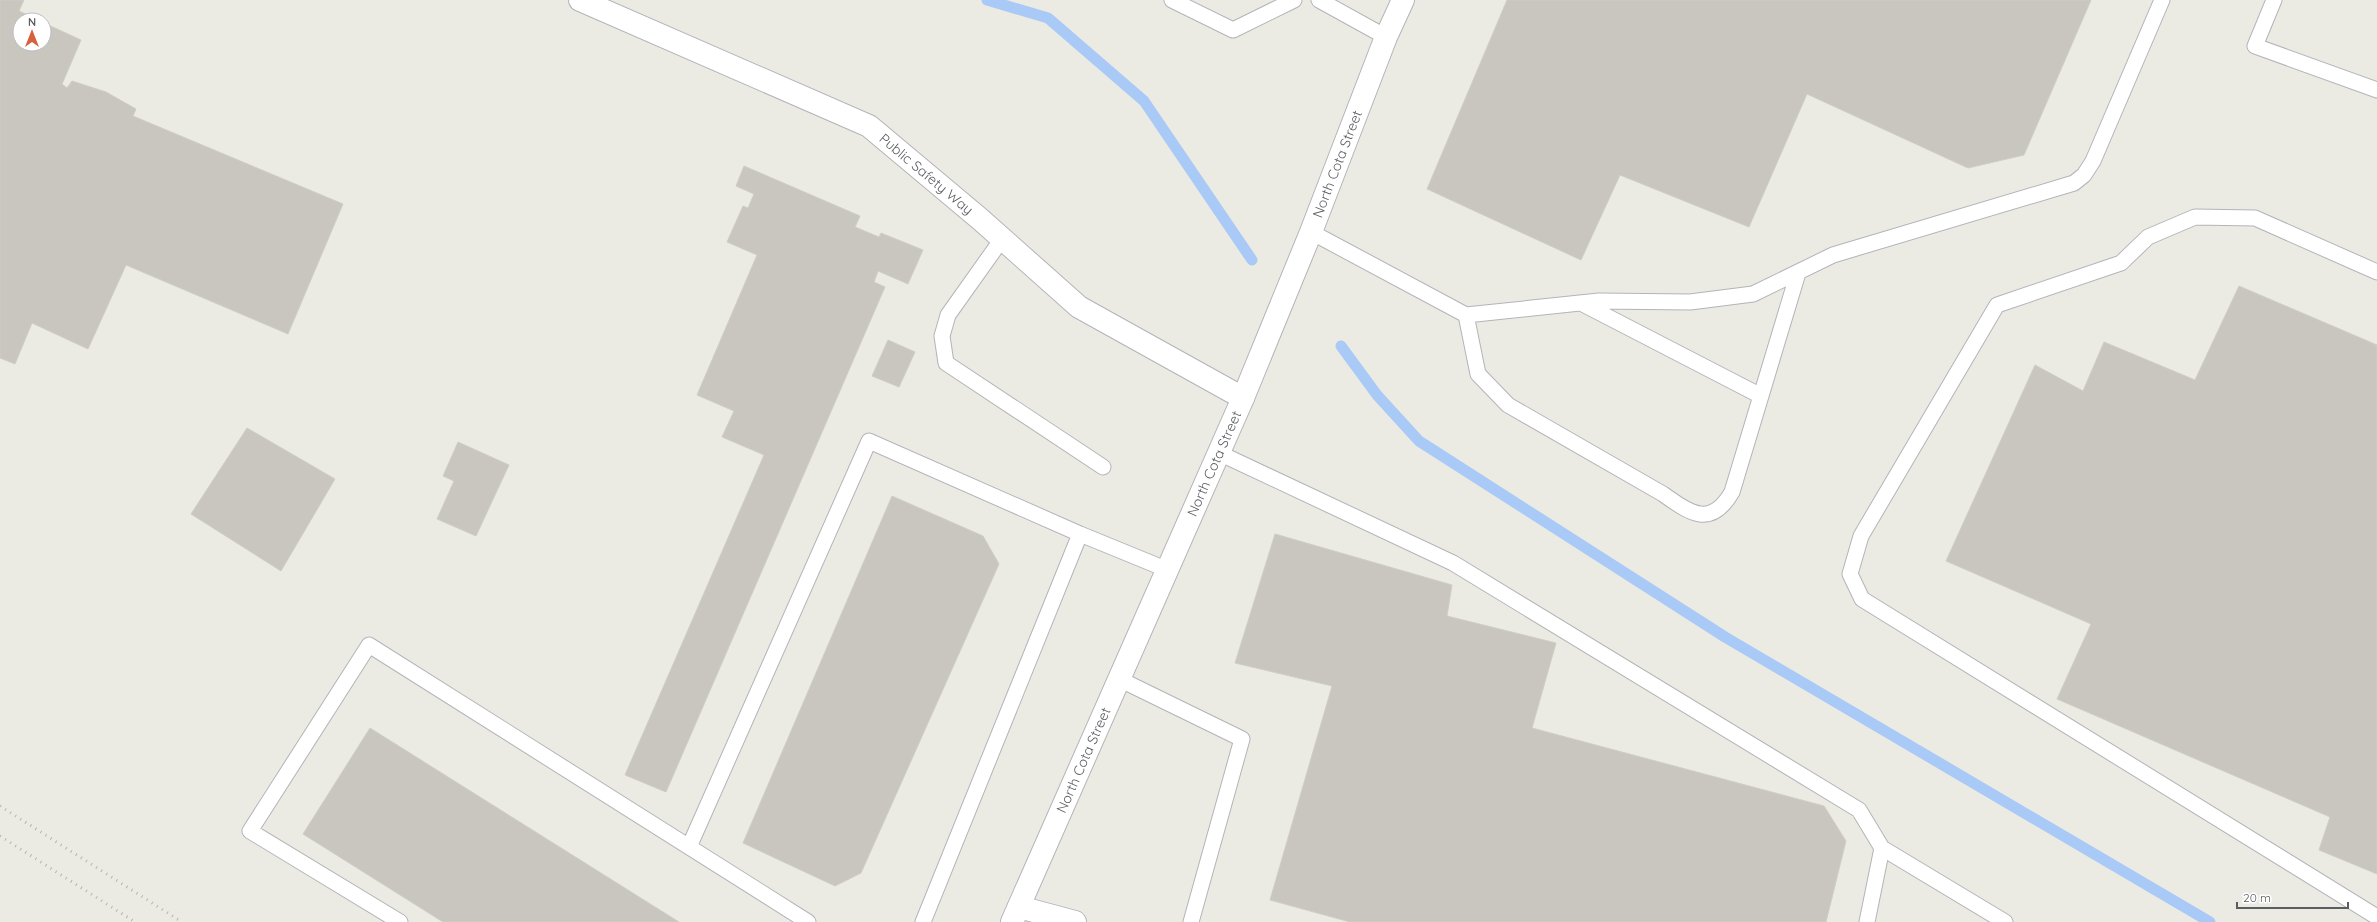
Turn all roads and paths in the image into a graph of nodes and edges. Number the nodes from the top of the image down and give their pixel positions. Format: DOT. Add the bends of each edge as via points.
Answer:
graph roads {
  1 [pos="580,0"];
  2 [pos="1172,0"];
  3 [pos="1294,0"];
  4 [pos="1319,0"];
  5 [pos="1403,0"];
  6 [pos="2162,0"];
  7 [pos="2274,0"];
  8 [pos="1386,37"];
  9 [pos="2377,90"];
  10 [pos="1311,232"];
  11 [pos="1002,239"];
  12 [pos="2377,272"];
  13 [pos="1798,273"];
  14 [pos="1581,303"];
  15 [pos="1466,315"];
  16 [pos="1761,396"];
  17 [pos="1243,398"];
  18 [pos="1219,453"];
  19 [pos="1103,467"];
  20 [pos="1080,534"];
  21 [pos="1168,570"];
  22 [pos="1119,679"];
  23 [pos="689,847"];
  24 [pos="1882,848"];
  25 [pos="1015,915"];
  26 [pos="2377,917"];
  27 [pos="400,922"];
  28 [pos="808,922"];
  29 [pos="923,922"];
  30 [pos="1075,922"];
  31 [pos="1191,922"];
  32 [pos="1867,922"];
  33 [pos="2005,922"];
  1 -- 11 [label="street, Public Safety Way" via="869,126"];
  2 -- 3 [label="lane" via="1232,30"];
  4 -- 8 [label="lane"];
  5 -- 8 [label="street, North Cota Street"];
  6 -- 13 [label="lane" via="2093,161 2084,175 2074,183 1833,255"];
  7 -- 9 [label="lane" via="2254,46"];
  8 -- 10 [label="street, North Cota Street"];
  10 -- 15 [label="lane"];
  10 -- 17 [label="street, North Cota Street"];
  11 -- 17 [label="street, Public Safety Way" via="1079,307"];
  11 -- 19 [label="lane" via="948,315 942,336 946,363"];
  12 -- 26 [label="lane" via="2254,218 2195,217 2148,237 2121,263 1997,305 1861,536 1850,574 1862,599"];
  13 -- 14 [label="lane" via="1753,294 1690,302"];
  13 -- 16 [label="lane"];
  14 -- 15 [label="lane"];
  14 -- 16 [label="lane"];
  15 -- 16 [label="lane" via="1478,374 1508,405 1695,513 1712,514 1724,506 1732,492"];
  17 -- 18 [label="street, North Cota Street"];
  18 -- 21 [label="street, North Cota Street"];
  18 -- 24 [label="lane" via="1453,563 1859,810"];
  20 -- 21 [label="lane"];
  20 -- 23 [label="lane" via="868,441"];
  20 -- 29 [label="lane"];
  21 -- 22 [label="street, North Cota Street"];
  22 -- 25 [label="street, North Cota Street"];
  22 -- 31 [label="lane" via="1242,739"];
  23 -- 27 [label="lane" via="369,645 250,831"];
  23 -- 28 [label="lane"];
  24 -- 32 [label="lane"];
  24 -- 33 [label="lane"];
  25 -- 30 [label="street"];
}
